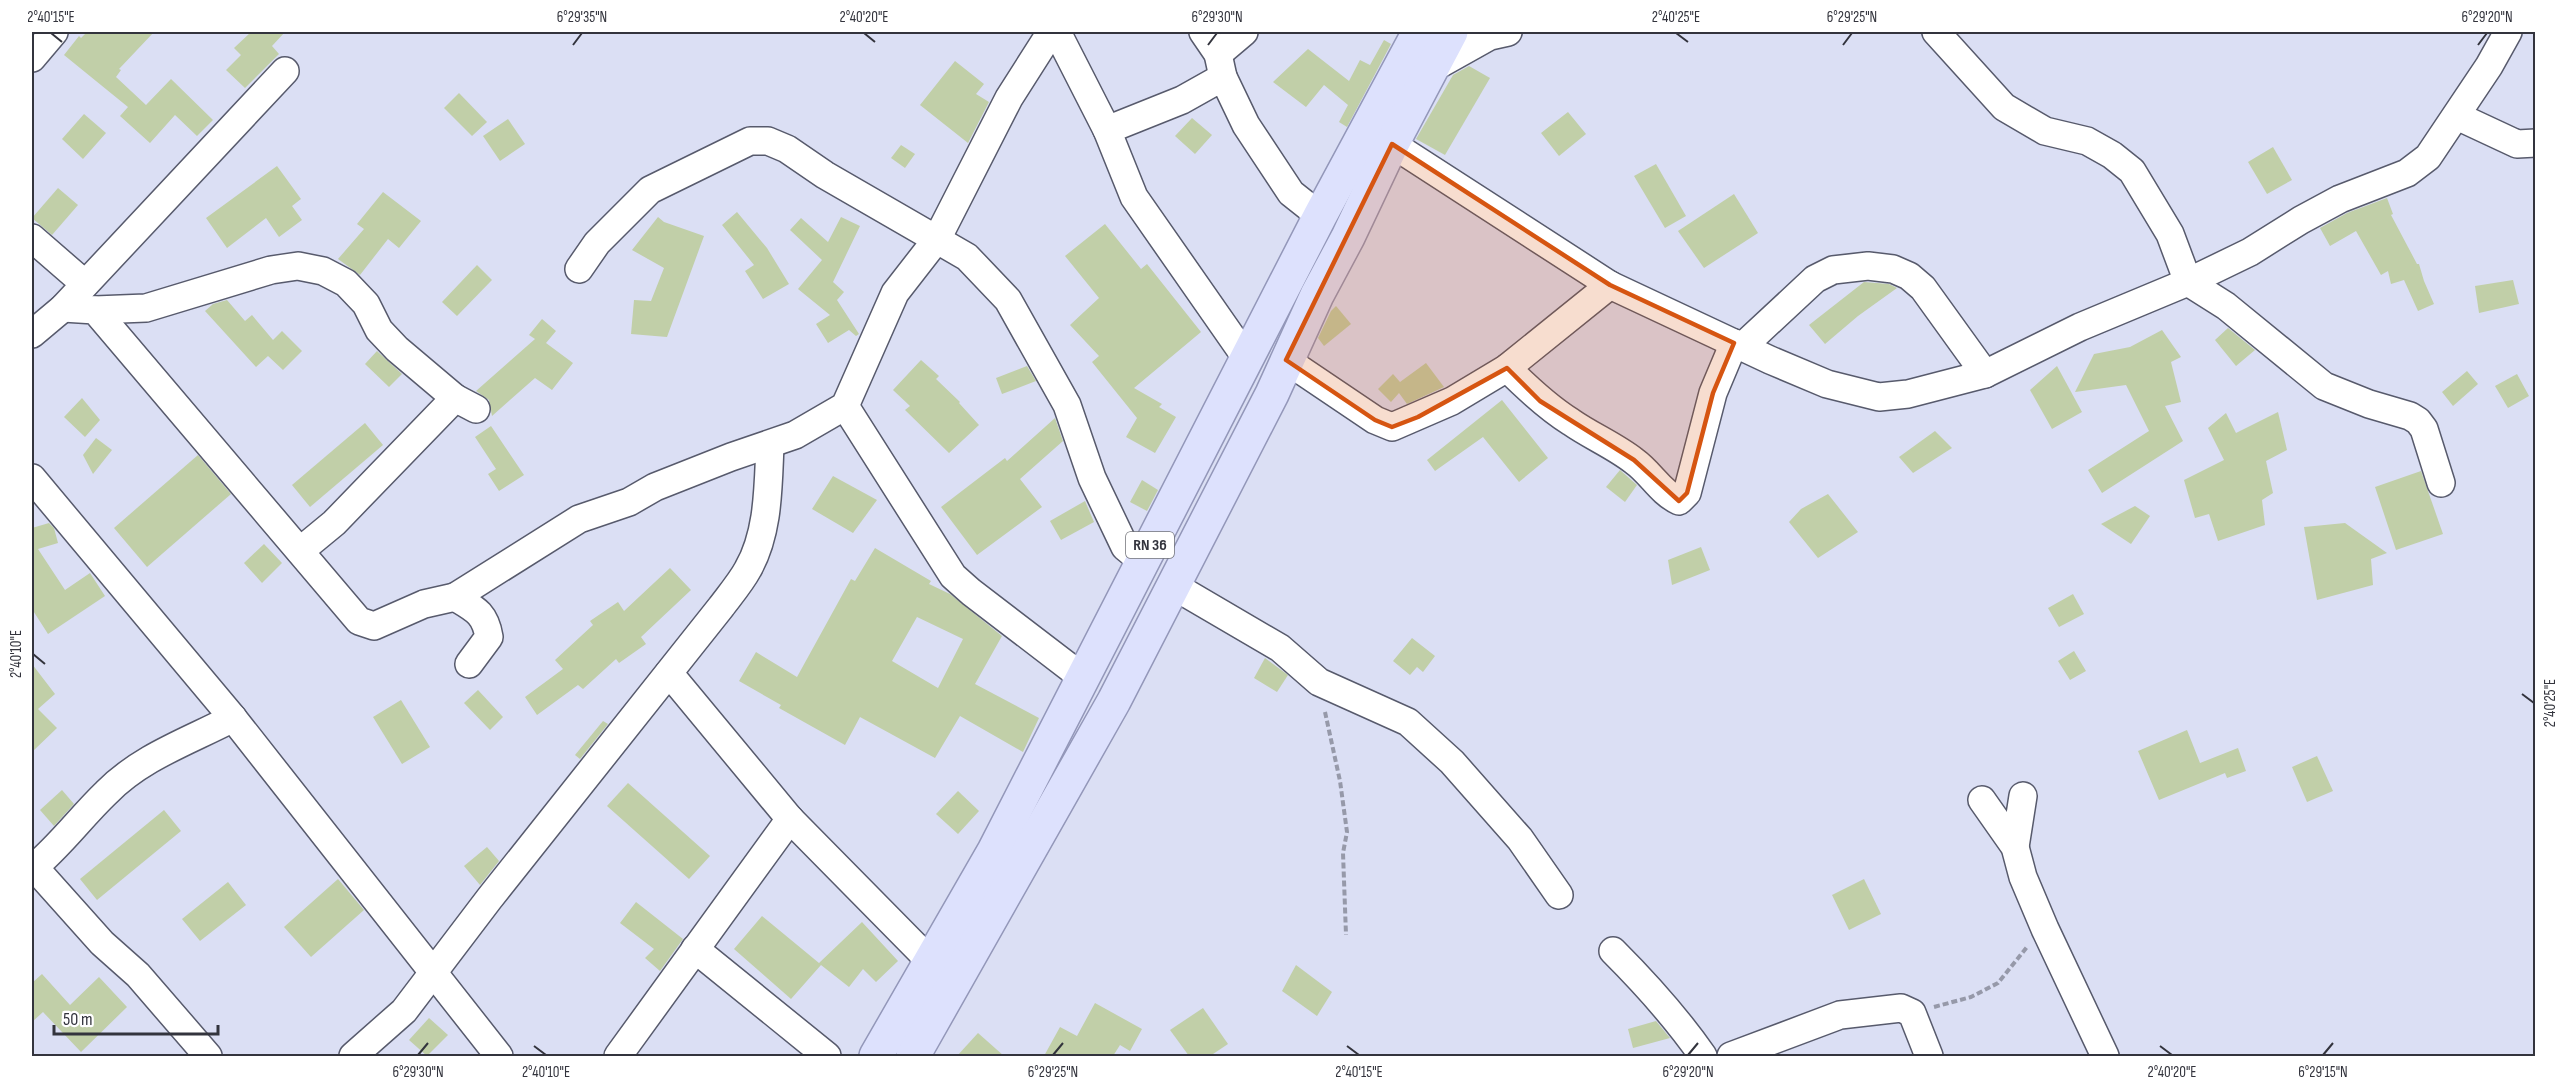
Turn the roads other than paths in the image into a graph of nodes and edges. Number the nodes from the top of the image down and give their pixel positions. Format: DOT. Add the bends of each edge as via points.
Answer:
graph roads {
  1 [pos="54,32"];
  2 [pos="1051,32"];
  3 [pos="1058,32"];
  4 [pos="1244,32"];
  5 [pos="1419,32"];
  6 [pos="1451,32"];
  7 [pos="1508,32"];
  8 [pos="1936,32"];
  9 [pos="2508,32"];
  10 [pos="1215,54"];
  11 [pos="32,58"];
  12 [pos="1431,69"];
  13 [pos="285,71"];
  14 [pos="2457,116"];
  15 [pos="1107,130"];
  16 [pos="2535,143"];
  17 [pos="1392,144"];
  18 [pos="1320,216"];
  19 [pos="32,238"];
  20 [pos="937,239"];
  21 [pos="579,269"];
  22 [pos="2188,282"];
  23 [pos="85,284"];
  24 [pos="1610,285"];
  25 [pos="63,308"];
  26 [pos="95,310"];
  27 [pos="32,334"];
  28 [pos="1738,345"];
  29 [pos="1247,359"];
  30 [pos="1286,360"];
  31 [pos="1507,368"];
  32 [pos="1985,374"];
  33 [pos="845,406"];
  34 [pos="770,445"];
  35 [pos="32,478"];
  36 [pos="2441,483"];
  37 [pos="43,509"];
  38 [pos="300,551"];
  39 [pos="1142,561"];
  40 [pos="1174,586"];
  41 [pos="454,597"];
  42 [pos="469,664"];
  43 [pos="669,673"];
  44 [pos="1083,677"];
  45 [pos="233,718"];
  46 [pos="2023,796"];
  47 [pos="1982,800"];
  48 [pos="790,819"];
  49 [pos="2015,847"];
  50 [pos="33,868"];
  51 [pos="1559,895"];
  52 [pos="695,949"];
  53 [pos="1612,951"];
  54 [pos="931,962"];
  55 [pos="433,974"];
  56 [pos="208,1056"];
  57 [pos="353,1056"];
  58 [pos="499,1056"];
  59 [pos="618,1056"];
  60 [pos="826,1056"];
  61 [pos="876,1056"];
  62 [pos="913,1056"];
  63 [pos="1703,1056"];
  64 [pos="1731,1056"];
  65 [pos="1929,1056"];
  66 [pos="2105,1056"];
  1 -- 11 [label="street"];
  2 -- 20 [label="street" via="1009,98"];
  3 -- 15 [label="street"];
  4 -- 10 [label="street"];
  5 -- 18 [label="main road, RN 36"];
  6 -- 12 [label="main road, RN 36"];
  7 -- 12 [label="street" via="1490,36"];
  8 -- 22 [label="street" via="2004,107 2045,130 2087,141 2132,171 2170,234"];
  9 -- 14 [label="street"];
  10 -- 15 [label="street" via="1182,100"];
  10 -- 18 [label="street" via="1246,125 1291,194"];
  12 -- 17 [label="main road, RN 36"];
  13 -- 23 [label="street"];
  14 -- 16 [label="street" via="2517,144"];
  14 -- 22 [label="street" via="2428,157 2407,173 2340,199 2250,252"];
  15 -- 29 [label="street" via="1134,197"];
  17 -- 24 [label="street"];
  17 -- 30 [label="main road, RN 36"];
  18 -- 29 [label="main road, RN 36"];
  19 -- 23 [label="street"];
  20 -- 21 [label="street" via="787,149 768,141 750,141 650,189 597,243"];
  20 -- 33 [label="street" via="896,293"];
  20 -- 39 [label="street" via="967,257 1008,300 1067,405 1092,478 1125,547"];
  22 -- 32 [label="street" via="2080,327"];
  22 -- 36 [label="street" via="2226,306 2324,386 2418,421"];
  23 -- 25 [label="street"];
  24 -- 28 [label="street"];
  24 -- 31 [label="street"];
  25 -- 26 [label="street"];
  25 -- 27 [label="street"];
  26 -- 38 [label="street"];
  26 -- 38 [label="street" via="146,308 271,270 298,266 323,271 346,283 397,349 466,404"];
  28 -- 31 [label="street" via="1713,393 1686,493 1679,501 1634,460 1540,401"];
  28 -- 32 [label="street" via="1827,384 1879,397 1908,394"];
  28 -- 32 [label="street" via="1815,279 1833,270 1868,266 1893,269 1923,288"];
  29 -- 39 [label="main road, RN 36"];
  30 -- 31 [label="street" via="1392,428 1452,401"];
  30 -- 40 [label="main road, RN 36"];
  33 -- 34 [label="street"];
  33 -- 44 [label="street" via="952,576"];
  34 -- 41 [label="street" via="579,519"];
  34 -- 43 [label="street" via="763,526 755,554 721,607"];
  35 -- 37 [label="street"];
  37 -- 45 [label="street"];
  38 -- 41 [label="street" via="349,611 367,624 374,626 424,604"];
  39 -- 44 [label="main road, RN 36"];
  40 -- 51 [label="street" via="1280,648 1319,682 1407,722 1452,762 1520,839"];
  40 -- 62 [label="main road, RN 36" via="1114,701"];
  41 -- 42 [label="street" via="475,608 486,621 489,637"];
  43 -- 48 [label="street"];
  43 -- 55 [label="street"];
  44 -- 54 [label="main road, RN 36" via="994,851"];
  45 -- 50 [label="street" via="146,760 106,792"];
  45 -- 55 [label="street"];
  46 -- 49 [label="street"];
  47 -- 49 [label="street"];
  48 -- 52 [label="street"];
  48 -- 54 [label="street"];
  49 -- 66 [label="street" via="2045,929"];
  50 -- 56 [label="street" via="102,943 138,975"];
  52 -- 59 [label="street"];
  52 -- 60 [label="street"];
  53 -- 63 [label="street" via="1680,1024"];
  54 -- 61 [label="main road, RN 36"];
  55 -- 57 [label="street" via="404,1011"];
  55 -- 58 [label="street"];
  64 -- 65 [label="street" via="1840,1015 1901,1008 1912,1013"];
}
